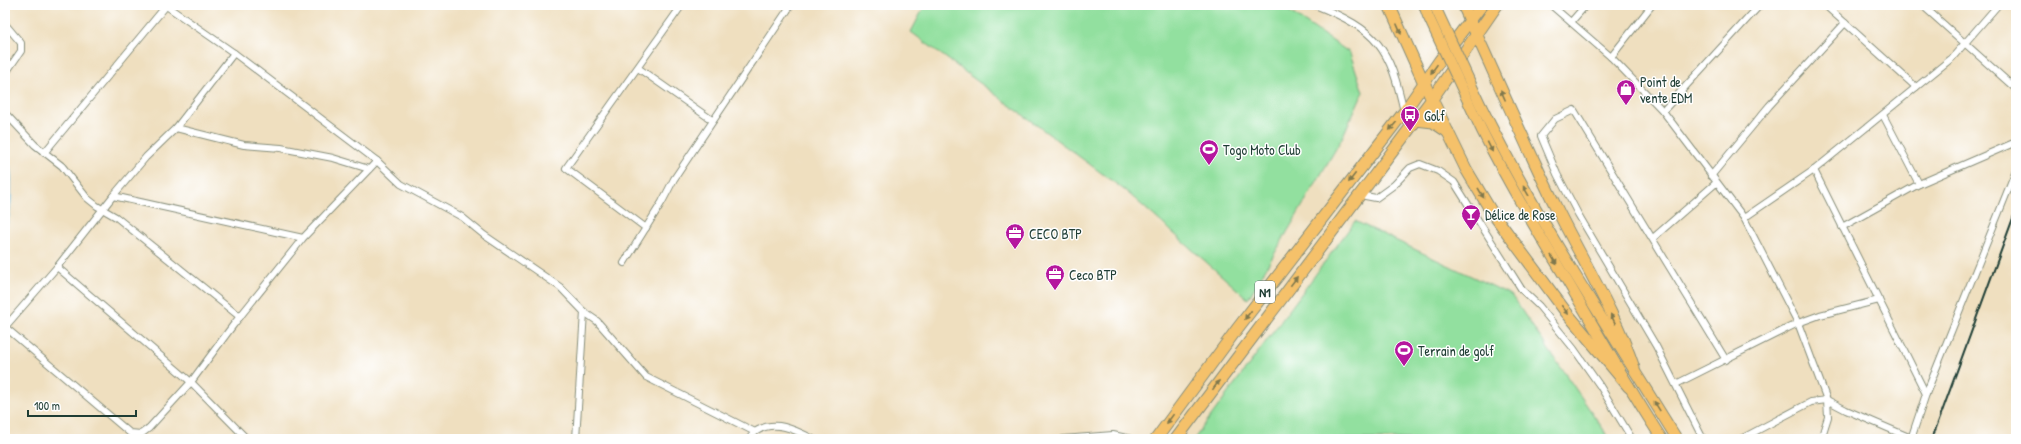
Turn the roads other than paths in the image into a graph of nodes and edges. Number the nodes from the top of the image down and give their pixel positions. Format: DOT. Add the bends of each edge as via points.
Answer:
graph roads {
  1 [pos="166,5"];
  2 [pos="682,5"];
  3 [pos="791,5"];
  4 [pos="1315,5"];
  5 [pos="1389,5"];
  6 [pos="1424,5"];
  7 [pos="1463,5"];
  8 [pos="1482,5"];
  9 [pos="1497,5"];
  10 [pos="1551,5"];
  11 [pos="1586,5"];
  12 [pos="1652,5"];
  13 [pos="1760,5"];
  14 [pos="1825,5"];
  15 [pos="1922,5"];
  16 [pos="1998,5"];
  17 [pos="1436,8"];
  18 [pos="1470,20"];
  19 [pos="1571,22"];
  20 [pos="1845,23"];
  21 [pos="5,24"];
  22 [pos="1475,35"];
  23 [pos="1965,45"];
  24 [pos="234,53"];
  25 [pos="1612,57"];
  26 [pos="638,68"];
  27 [pos="5,74"];
  28 [pos="1424,83"];
  29 [pos="1916,86"];
  30 [pos="2016,89"];
  31 [pos="1432,99"];
  32 [pos="1477,108"];
  33 [pos="1663,111"];
  34 [pos="1404,112"];
  35 [pos="5,113"];
  36 [pos="1883,115"];
  37 [pos="712,120"];
  38 [pos="1416,120"];
  39 [pos="176,128"];
  40 [pos="1450,134"];
  41 [pos="2016,142"];
  42 [pos="44,153"];
  43 [pos="377,161"];
  44 [pos="369,169"];
  45 [pos="1814,170"];
  46 [pos="2016,170"];
  47 [pos="1711,176"];
  48 [pos="1716,183"];
  49 [pos="1919,184"];
  50 [pos="113,196"];
  51 [pos="1360,196"];
  52 [pos="104,209"];
  53 [pos="1744,218"];
  54 [pos="1842,227"];
  55 [pos="646,228"];
  56 [pos="303,238"];
  57 [pos="1653,238"];
  58 [pos="624,263"];
  59 [pos="57,267"];
  60 [pos="1879,300"];
  61 [pos="584,312"];
  62 [pos="240,317"];
  63 [pos="1798,324"];
  64 [pos="1726,360"];
  65 [pos="1634,368"];
  66 [pos="191,382"];
  67 [pos="1676,384"];
  68 [pos="1628,387"];
  69 [pos="1926,394"];
  70 [pos="1827,400"];
  71 [pos="755,432"];
  72 [pos="1911,438"];
  73 [pos="246,439"];
  74 [pos="576,439"];
  75 [pos="749,439"];
  76 [pos="813,439"];
  77 [pos="1063,439"];
  78 [pos="1131,439"];
  79 [pos="1156,439"];
  80 [pos="1176,439"];
  81 [pos="1632,439"];
  82 [pos="1662,439"];
  83 [pos="1677,439"];
  84 [pos="1703,439"];
  85 [pos="1741,439"];
  86 [pos="1821,439"];
  1 -- 24 [label="street"];
  1 -- 42 [label="street"];
  2 -- 26 [label="street"];
  3 -- 37 [label="street"];
  4 -- 34 [label="street" via="1354,22 1368,32 1380,46 1396,78"];
  5 -- 28 [label="highway, one-way"];
  6 -- 32 [label="main road, bridge"];
  7 -- 18 [label="highway"];
  8 -- 18 [label="highway, N1"];
  9 -- 22 [label="highway, N1"];
  10 -- 19 [label="street"];
  11 -- 19 [label="street"];
  12 -- 25 [label="street"];
  13 -- 33 [label="street"];
  14 -- 20 [label="street"];
  15 -- 23 [label="street"];
  16 -- 23 [label="street"];
  17 -- 32 [label="main road, bridge"];
  18 -- 22 [label="highway"];
  18 -- 28 [label="highway, N1, one-way"];
  19 -- 25 [label="street"];
  20 -- 29 [label="street"];
  20 -- 47 [label="street" via="1769,106"];
  21 -- 27 [label="street" via="21,43 21,51"];
  22 -- 31 [label="highway, N1"];
  65 -- 22 [label="highway, one-way" via="1625,342 1555,206"];
  23 -- 29 [label="street"];
  23 -- 30 [label="street"];
  24 -- 39 [label="street"];
  24 -- 43 [label="street"];
  25 -- 33 [label="street"];
  26 -- 37 [label="street"];
  26 -- 55 [label="street" via="566,168"];
  28 -- 31 [label="highway"];
  28 -- 34 [label="highway, N1"];
  29 -- 36 [label="street"];
  31 -- 38 [label="highway, N1"];
  31 -- 40 [label="highway"];
  65 -- 32 [label="main road, one-way" via="1535,208"];
  32 -- 68 [label="main road, one-way" via="1490,148"];
  33 -- 47 [label="street"];
  34 -- 79 [label="highway, N1, one-way"];
  35 -- 42 [label="street"];
  36 -- 45 [label="street"];
  36 -- 49 [label="street"];
  37 -- 55 [label="street"];
  38 -- 40 [label="highway" via="1433,122"];
  38 -- 51 [label="highway, N1"];
  39 -- 44 [label="street" via="244,145 281,148 334,158"];
  39 -- 50 [label="street" via="146,157"];
  40 -- 68 [label="highway, one-way" via="1466,169 1491,211 1562,306"];
  41 -- 49 [label="street"];
  42 -- 52 [label="street" via="62,166 87,198"];
  43 -- 44 [label="street"];
  43 -- 61 [label="street" via="402,184 462,217 560,287"];
  44 -- 56 [label="street"];
  45 -- 53 [label="street"];
  45 -- 54 [label="street"];
  46 -- 69 [label="street"];
  47 -- 48 [label="street"];
  48 -- 53 [label="street"];
  48 -- 57 [label="street"];
  49 -- 54 [label="street"];
  50 -- 52 [label="street"];
  50 -- 56 [label="street"];
  80 -- 51 [label="highway, N1, one-way"];
  51 -- 81 [label="street" via="1376,198 1394,185 1410,168 1420,164 1438,171 1454,182 1522,290 1539,306 1574,349"];
  52 -- 59 [label="street"];
  52 -- 62 [label="street"];
  53 -- 63 [label="street"];
  54 -- 60 [label="street"];
  55 -- 58 [label="street"];
  56 -- 62 [label="street"];
  57 -- 64 [label="street"];
  57 -- 67 [label="street" via="1574,110 1555,119 1541,136 1557,174"];
  59 -- 66 [label="street"];
  59 -- 66 [label="street" via="5,326 130,433 140,434 149,428"];
  60 -- 63 [label="street" via="1820,315"];
  60 -- 69 [label="street"];
  61 -- 71 [label="street" via="597,320 646,377"];
  61 -- 74 [label="street"];
  62 -- 66 [label="street"];
  63 -- 64 [label="street"];
  63 -- 70 [label="street"];
  64 -- 67 [label="street"];
  83 -- 65 [label="main road, one-way"];
  66 -- 73 [label="street"];
  67 -- 84 [label="street"];
  68 -- 82 [label="main road"];
  69 -- 72 [label="street"];
  70 -- 72 [label="street"];
  70 -- 85 [label="street" via="1811,402"];
  70 -- 86 [label="street" via="1828,417"];
  71 -- 75 [label="street"];
  71 -- 76 [label="street" via="763,426 777,425 795,429"];
  77 -- 78 [label="street" via="1114,435"];
}
